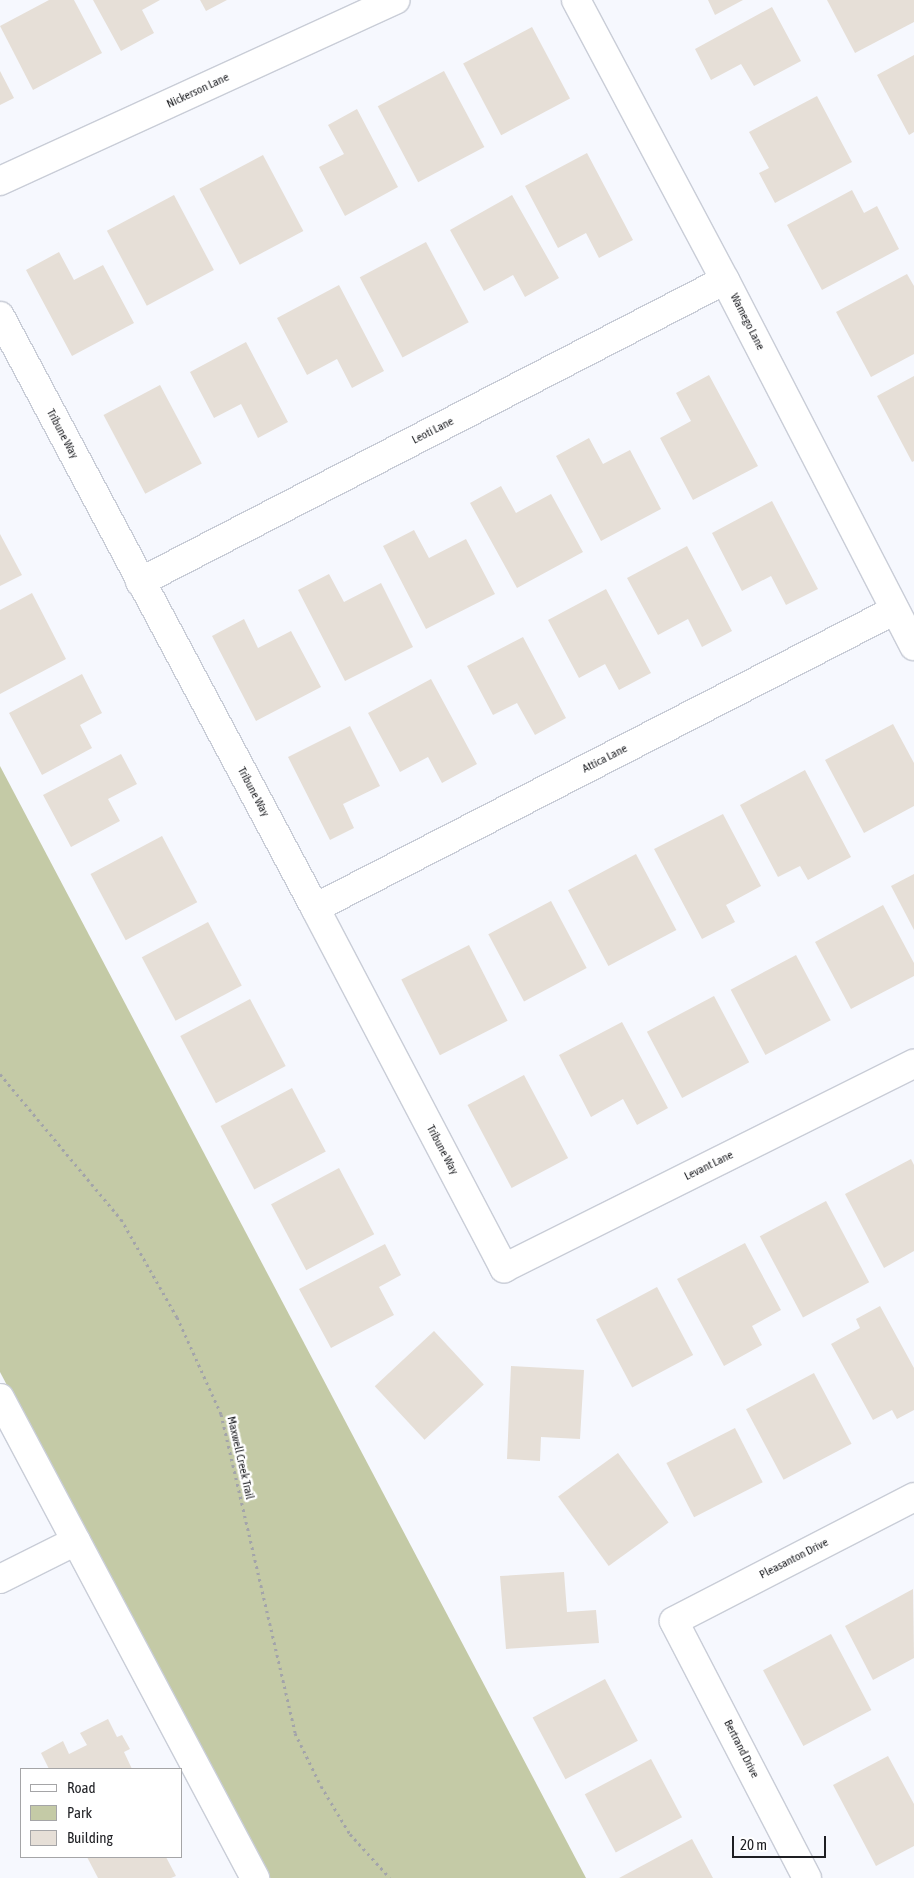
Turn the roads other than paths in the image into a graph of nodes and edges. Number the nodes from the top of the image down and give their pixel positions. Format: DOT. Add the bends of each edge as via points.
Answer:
graph roads {
  1 [pos="396,0"];
  2 [pos="576,0"];
  3 [pos="0,181"];
  4 [pos="725,280"];
  5 [pos="0,316"];
  6 [pos="140,582"];
  7 [pos="895,610"];
  8 [pos="914,646"];
  9 [pos="315,908"];
  10 [pos="914,1064"];
  11 [pos="504,1268"];
  12 [pos="0,1398"];
  13 [pos="914,1497"];
  14 [pos="76,1541"];
  15 [pos="0,1580"];
  16 [pos="674,1621"];
  17 [pos="255,1878"];
  18 [pos="807,1878"];
  1 -- 3 [label="street, Nickerson Lane"];
  2 -- 4 [label="street, Wamego Lane"];
  4 -- 6 [label="street, Leoti Lane"];
  4 -- 7 [label="street, Wamego Lane"];
  5 -- 6 [label="street, Tribune Way"];
  6 -- 9 [label="street, Tribune Way"];
  7 -- 8 [label="street, Wamego Lane"];
  7 -- 9 [label="street, Attica Lane"];
  9 -- 11 [label="street, Tribune Way"];
  10 -- 11 [label="street, Levant Lane"];
  12 -- 14 [label="street"];
  13 -- 16 [label="street, Pleasanton Drive"];
  14 -- 15 [label="street"];
  14 -- 17 [label="street"];
  16 -- 18 [label="street, Bertrand Drive"];
}
